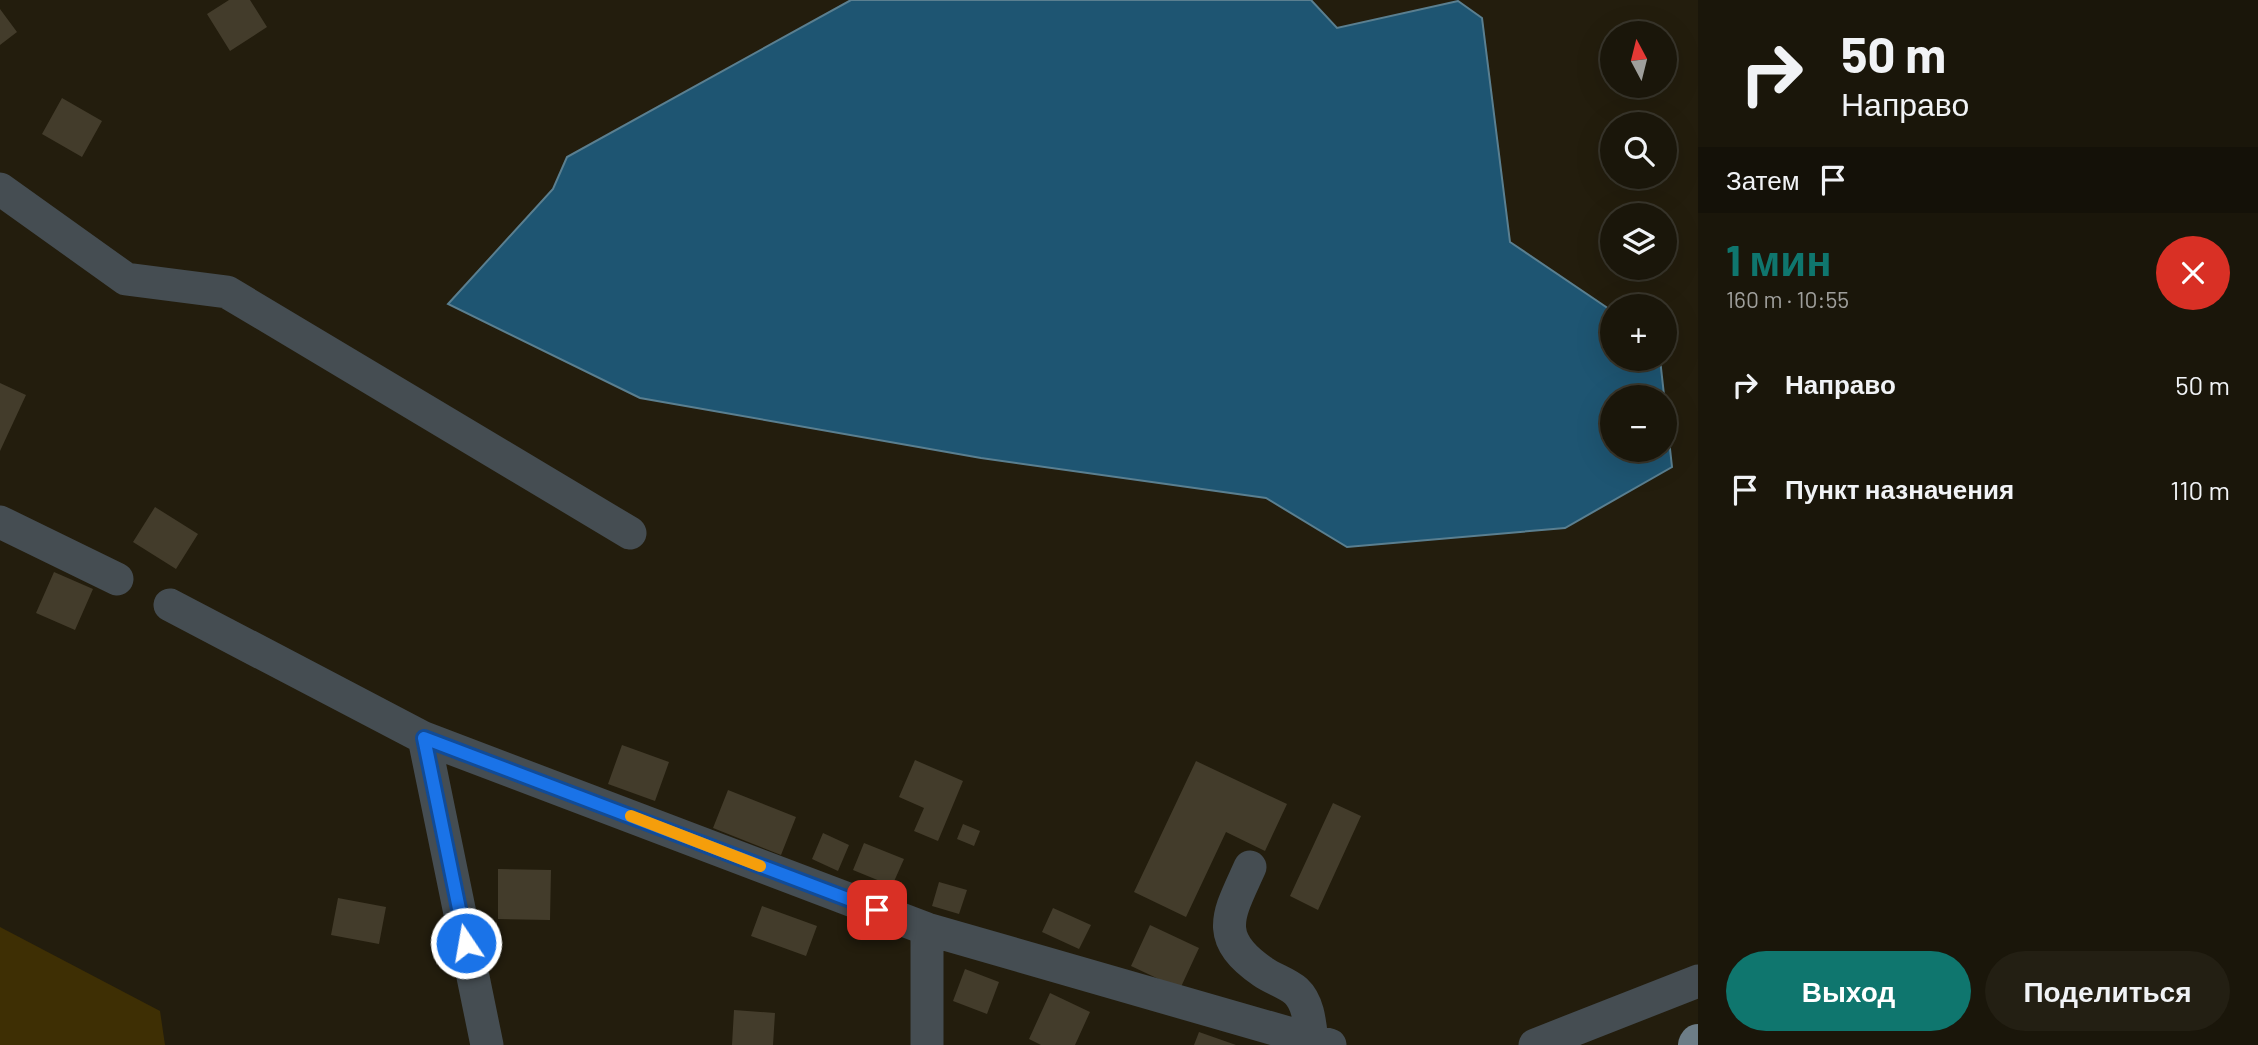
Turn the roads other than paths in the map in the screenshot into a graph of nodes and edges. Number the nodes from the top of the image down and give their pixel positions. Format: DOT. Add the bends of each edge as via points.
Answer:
graph roads {
  1 [pos="0,189"];
  2 [pos="0,522"];
  3 [pos="630,533"];
  4 [pos="117,579"];
  5 [pos="170,605"];
  6 [pos="424,738"];
  7 [pos="1250,867"];
  8 [pos="927,929"];
  9 [pos="1698,981"];
  10 [pos="1324,1044"];
  11 [pos="487,1045"];
  12 [pos="927,1045"];
  13 [pos="1535,1045"];
  1 -- 3 [label="street" via="126,279 227,292"];
  2 -- 4 [label="street"];
  5 -- 6 [label="street"];
  6 -- 8 [label="street"];
  6 -- 11 [label="street"];
  7 -- 10 [label="street" via="1229,914 1228,935 1239,953 1297,992"];
  8 -- 10 [label="street"];
  8 -- 12 [label="street"];
  9 -- 13 [label="street"];
}
